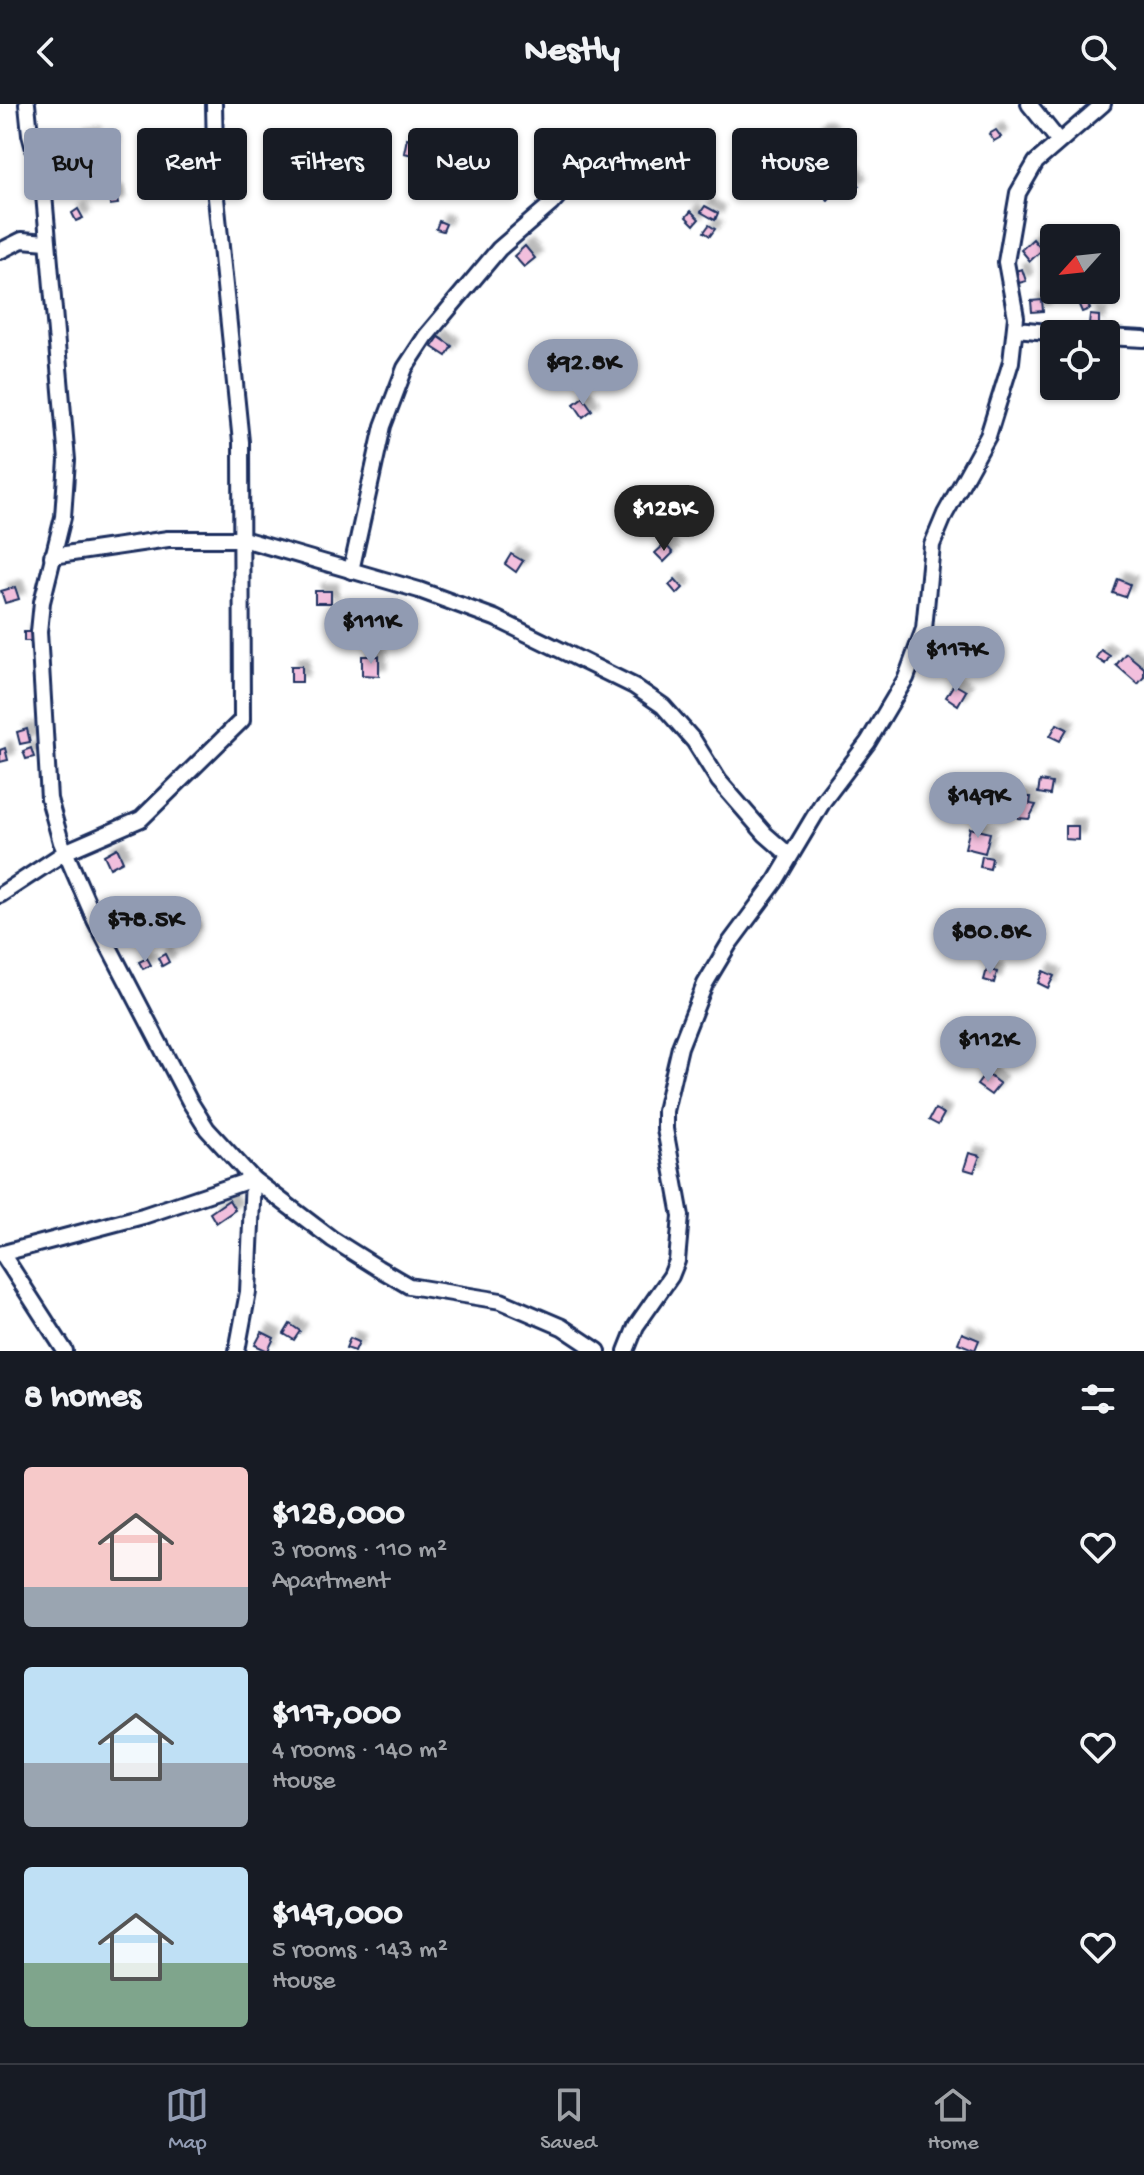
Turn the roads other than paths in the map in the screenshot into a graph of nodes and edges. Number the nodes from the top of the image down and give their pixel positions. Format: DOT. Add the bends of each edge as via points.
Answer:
graph roads {
  1 [pos="27,104"];
  2 [pos="214,104"];
  3 [pos="1029,104"];
  4 [pos="1103,104"];
  5 [pos="1058,140"];
  6 [pos="555,200"];
  7 [pos="47,242"];
  8 [pos="0,251"];
  9 [pos="1016,329"];
  10 [pos="1040,331"];
  11 [pos="1120,338"];
  12 [pos="1144,339"];
  13 [pos="243,539"];
  14 [pos="52,556"];
  15 [pos="351,571"];
  16 [pos="67,851"];
  17 [pos="789,855"];
  18 [pos="0,895"];
  19 [pos="253,1179"];
  20 [pos="2,1254"];
  21 [pos="65,1351"];
  22 [pos="237,1351"];
  23 [pos="598,1351"];
  24 [pos="626,1351"];
  1 -- 7 [label="street" via="43,183"];
  2 -- 13 [label="street" via="216,198 241,442"];
  3 -- 5 [label="street"];
  4 -- 5 [label="street"];
  5 -- 9 [label="street" via="1029,171 1013,211 1006,262"];
  6 -- 15 [label="street" via="499,249 405,368 383,426"];
  7 -- 8 [label="street" via="22,240"];
  7 -- 14 [label="street" via="68,477"];
  9 -- 10 [label="street"];
  9 -- 17 [label="street" via="988,436 932,545 924,629 906,678"];
  11 -- 12 [label="street"];
  13 -- 14 [label="street" via="168,539"];
  13 -- 15 [label="street"];
  13 -- 16 [label="street" via="242,720 141,819"];
  14 -- 16 [label="street" via="39,632 42,722 49,799"];
  15 -- 17 [label="street" via="495,618 650,696 694,741 719,781 765,834"];
  16 -- 18 [label="street"];
  16 -- 19 [label="street" via="95,920 170,1070 207,1129"];
  17 -- 24 [label="street" via="705,984 680,1047 665,1120 681,1216 677,1261"];
  19 -- 20 [label="street"];
  19 -- 22 [label="street" via="248,1302"];
  19 -- 23 [label="street" via="332,1239 409,1286 501,1301 562,1327"];
  20 -- 21 [label="street"];
}
